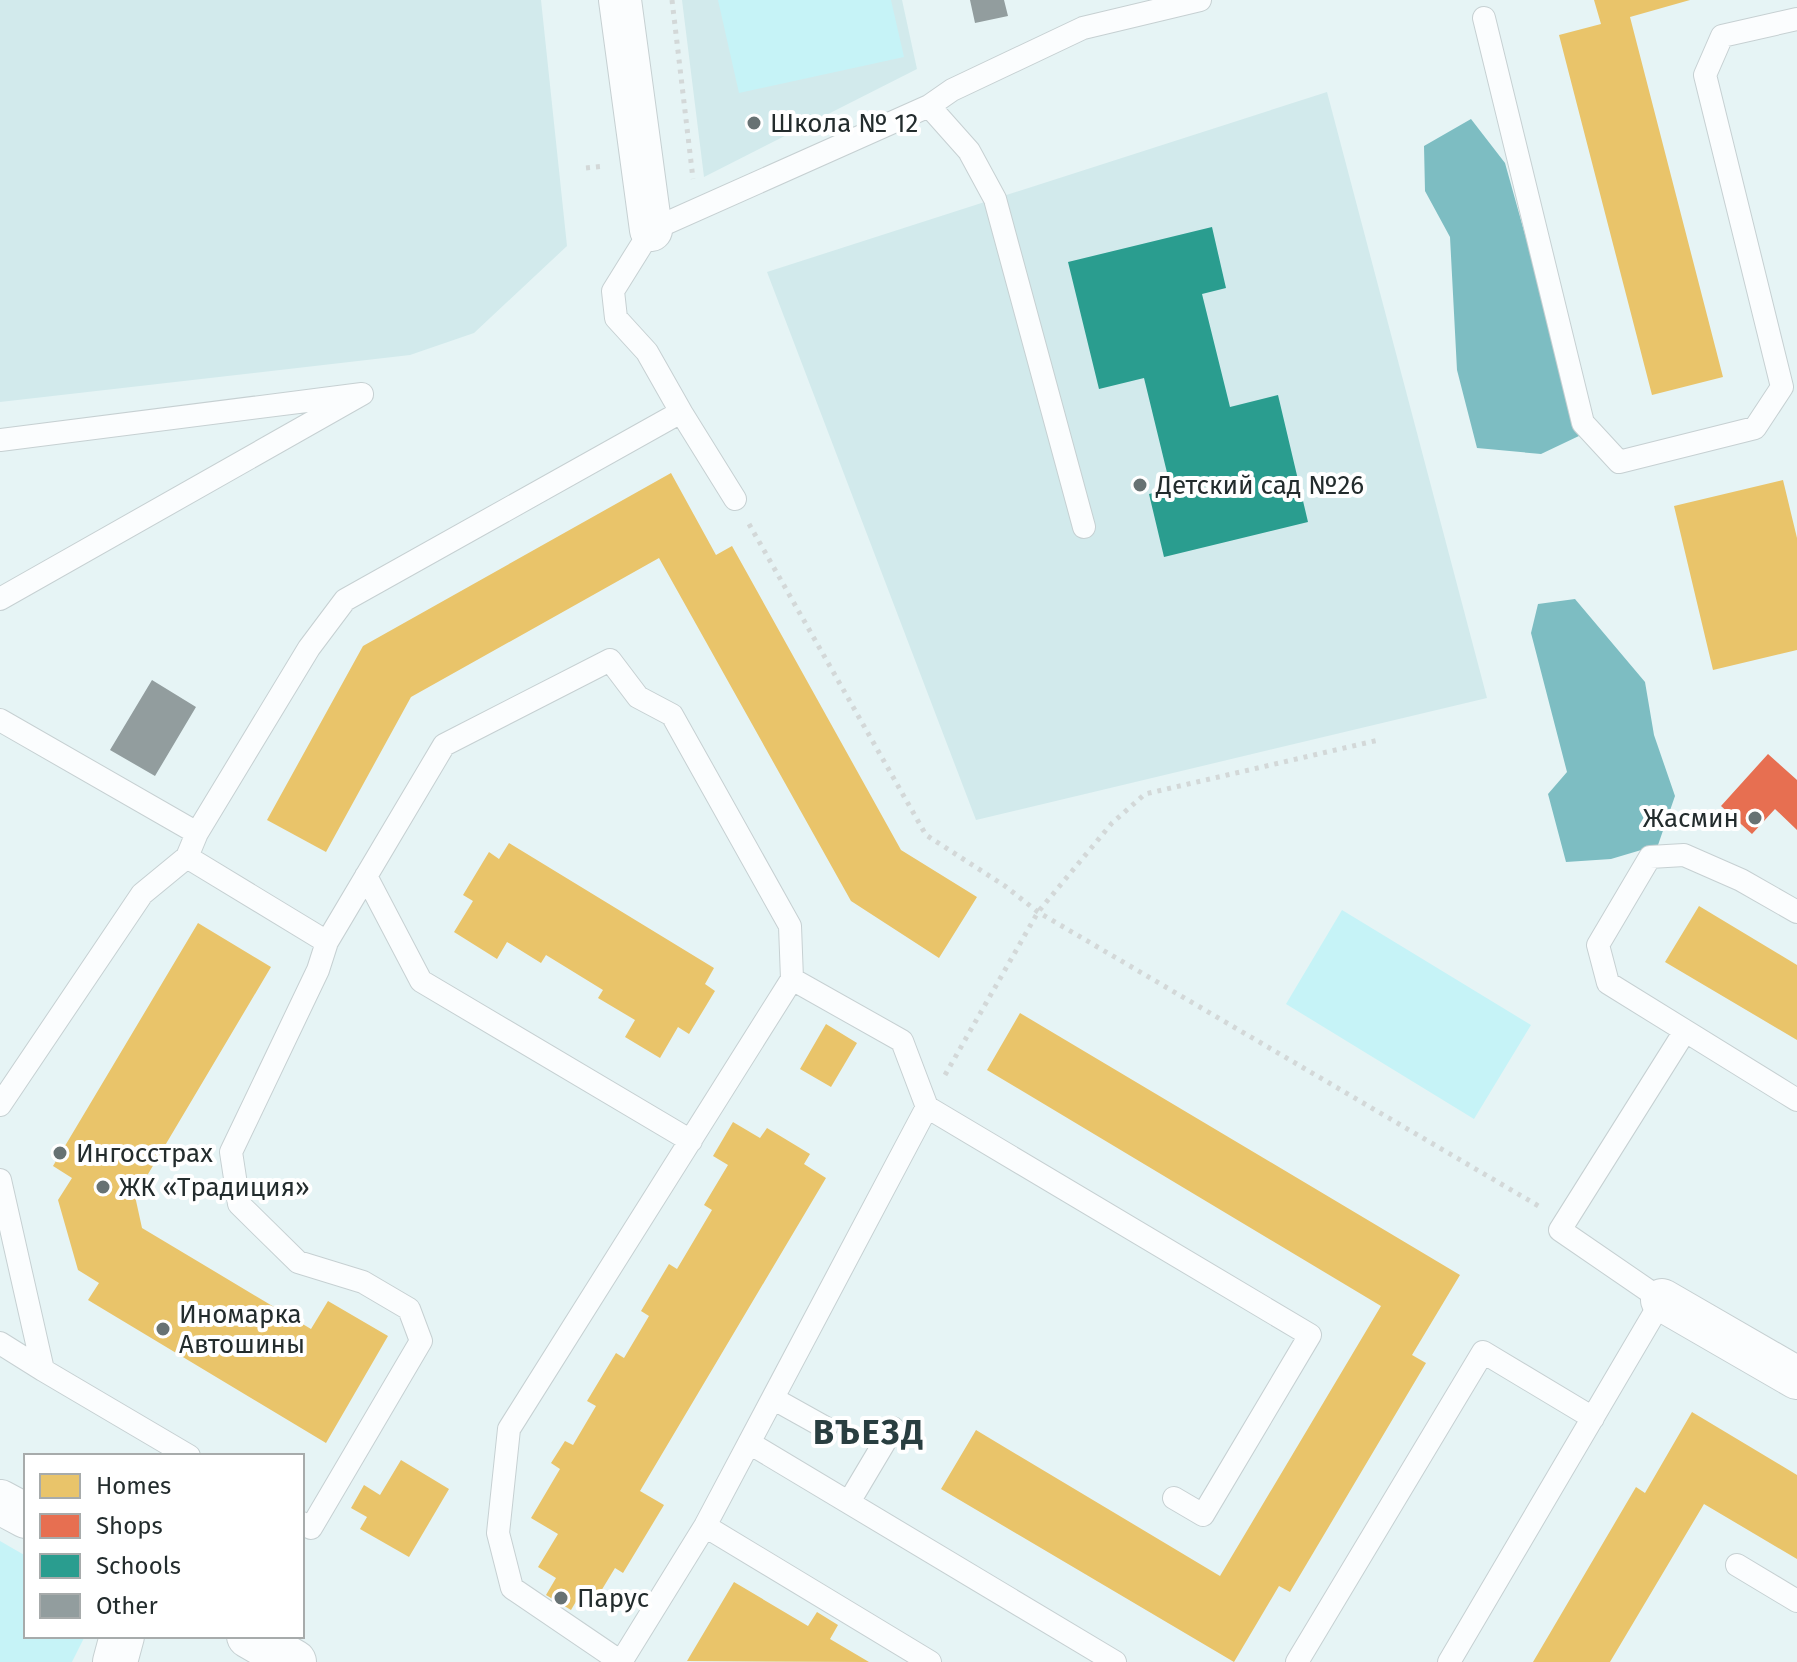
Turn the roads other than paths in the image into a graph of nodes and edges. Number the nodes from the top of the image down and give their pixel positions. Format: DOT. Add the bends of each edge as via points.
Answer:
graph roads {
  1 [pos="620,0"];
  2 [pos="1200,0"];
  3 [pos="1145,6"];
  4 [pos="1484,18"];
  5 [pos="1797,19"];
  6 [pos="929,106"];
  7 [pos="651,230"];
  8 [pos="681,412"];
  9 [pos="0,440"];
  10 [pos="735,499"];
  11 [pos="1084,527"];
  12 [pos="0,599"];
  13 [pos="0,720"];
  14 [pos="197,833"];
  15 [pos="187,857"];
  16 [pos="366,876"];
  17 [pos="1797,912"];
  18 [pos="327,942"];
  19 [pos="792,979"];
  20 [pos="1685,1031"];
  21 [pos="1797,1100"];
  22 [pos="0,1105"];
  23 [pos="927,1107"];
  24 [pos="691,1141"];
  25 [pos="0,1180"];
  26 [pos="1662,1300"];
  27 [pos="0,1343"];
  28 [pos="43,1370"];
  29 [pos="1796,1376"];
  30 [pos="774,1399"];
  31 [pos="1593,1418"];
  32 [pos="826,1428"];
  33 [pos="893,1428"];
  34 [pos="751,1444"];
  35 [pos="186,1454"];
  36 [pos="1174,1498"];
  37 [pos="0,1502"];
  38 [pos="849,1502"];
  39 [pos="24,1515"];
  40 [pos="304,1524"];
  41 [pos="705,1526"];
  42 [pos="1737,1565"];
  43 [pos="1797,1601"];
  44 [pos="121,1638"];
  45 [pos="252,1638"];
  46 [pos="115,1662"];
  47 [pos="294,1662"];
  48 [pos="930,1662"];
  49 [pos="1115,1662"];
  50 [pos="1297,1662"];
  51 [pos="1449,1662"];
  1 -- 7 [label="street"];
  2 -- 3 [label="lane"];
  3 -- 6 [label="lane" via="1083,28"];
  4 -- 5 [label="lane" via="1583,423 1619,462 1755,428 1782,387 1705,75 1722,36"];
  6 -- 7 [label="lane"];
  6 -- 11 [label="lane" via="969,151 995,199"];
  7 -- 8 [label="lane" via="613,291 616,318 647,352"];
  8 -- 10 [label="lane"];
  8 -- 14 [label="lane" via="345,600 309,648"];
  9 -- 12 [label="lane" via="362,394"];
  13 -- 14 [label="lane"];
  14 -- 15 [label="lane"];
  15 -- 18 [label="lane"];
  15 -- 22 [label="lane" via="142,894"];
  16 -- 18 [label="lane"];
  16 -- 19 [label="lane" via="444,745 610,660 638,697 672,715 790,926"];
  16 -- 24 [label="lane" via="421,981"];
  17 -- 20 [label="lane" via="1684,855 1650,857 1598,945 1608,983"];
  18 -- 40 [label="lane" via="231,1152 239,1204 298,1262 363,1282 409,1309 421,1341 311,1528"];
  19 -- 23 [label="lane" via="902,1041"];
  19 -- 24 [label="lane"];
  20 -- 21 [label="lane"];
  20 -- 26 [label="lane" via="1560,1230"];
  23 -- 30 [label="lane"];
  23 -- 36 [label="lane" via="1310,1335 1203,1515"];
  24 -- 41 [label="lane" via="509,1429 498,1533 512,1588 621,1662"];
  25 -- 28 [label="lane"];
  26 -- 29 [label="street"];
  26 -- 31 [label="lane"];
  27 -- 28 [label="lane"];
  28 -- 35 [label="lane"];
  30 -- 32 [label="lane"];
  30 -- 34 [label="lane"];
  31 -- 50 [label="lane" via="1483,1352"];
  31 -- 51 [label="lane"];
  33 -- 38 [label="lane"];
  34 -- 38 [label="lane"];
  34 -- 41 [label="lane"];
  37 -- 39 [label="main road"];
  38 -- 49 [label="lane"];
  41 -- 48 [label="lane"];
  42 -- 43 [label="lane"];
  44 -- 46 [label="main road"];
  45 -- 47 [label="main road"];
}
